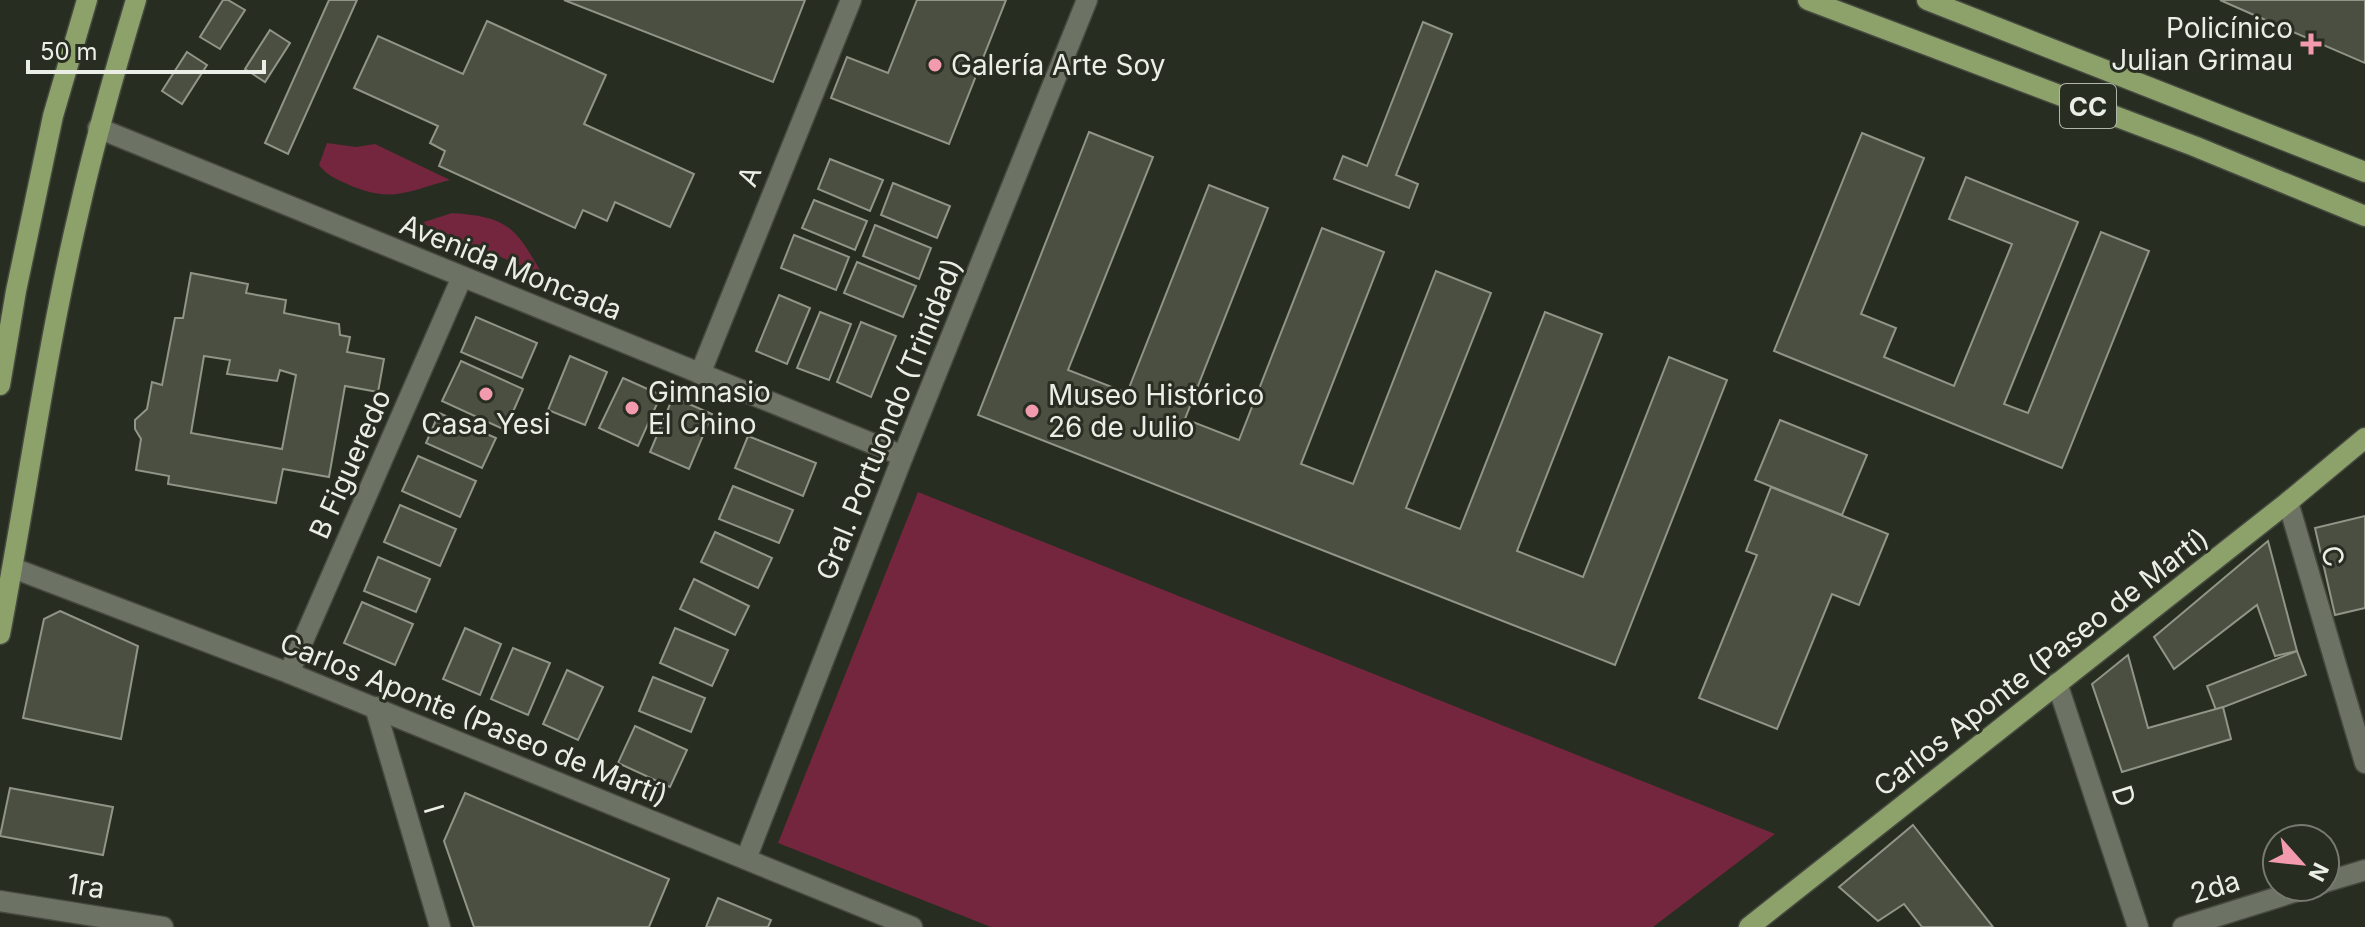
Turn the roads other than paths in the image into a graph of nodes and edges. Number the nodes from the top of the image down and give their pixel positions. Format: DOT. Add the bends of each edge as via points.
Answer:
graph roads {
  1 [pos="87,0"];
  2 [pos="136,0"];
  3 [pos="851,0"];
  4 [pos="1087,0"];
  5 [pos="1808,0"];
  6 [pos="1927,0"];
  7 [pos="98,128"];
  8 [pos="2365,172"];
  9 [pos="2365,216"];
  10 [pos="462,277"];
  11 [pos="700,374"];
  12 [pos="0,385"];
  13 [pos="2365,424"];
  14 [pos="2363,442"];
  15 [pos="903,456"];
  16 [pos="2288,502"];
  17 [pos="13,568"];
  18 [pos="0,634"];
  19 [pos="289,673"];
  20 [pos="2057,683"];
  21 [pos="375,707"];
  22 [pos="2365,763"];
  23 [pos="746,859"];
  24 [pos="2365,870"];
  25 [pos="2341,877"];
  26 [pos="0,901"];
  27 [pos="2261,902"];
  28 [pos="155,926"];
  29 [pos="440,927"];
  30 [pos="912,927"];
  31 [pos="1749,927"];
  32 [pos="2138,927"];
  33 [pos="2183,927"];
  1 -- 12 [label="main road" via="53,116"];
  2 -- 7 [label="main road"];
  3 -- 11 [label="street, A"];
  4 -- 15 [label="street, Gral. Portuondo (Trinidad)"];
  5 -- 9 [label="main road, CC"];
  6 -- 8 [label="main road, CC"];
  7 -- 10 [label="street, Avenida Moncada"];
  7 -- 17 [label="main road" via="50,348"];
  10 -- 11 [label="street, Avenida Moncada"];
  10 -- 19 [label="street, B Figueredo"];
  11 -- 15 [label="street, Avenida Moncada"];
  13 -- 14 [label="main road"];
  14 -- 16 [label="main road, Carlos Aponte (Paseo de Martí)"];
  15 -- 23 [label="street, Gral. Portuondo (Trinidad)"];
  16 -- 20 [label="main road, Carlos Aponte (Paseo de Martí)"];
  16 -- 22 [label="street, C"];
  17 -- 18 [label="main road"];
  17 -- 19 [label="street, Carlos Aponte (Paseo de Martí)"];
  19 -- 21 [label="street, Carlos Aponte (Paseo de Martí)"];
  20 -- 31 [label="main road, Carlos Aponte (Paseo de Martí)"];
  20 -- 32 [label="street, D"];
  21 -- 23 [label="street, Carlos Aponte (Paseo de Martí)"];
  21 -- 29 [label="street, I"];
  23 -- 30 [label="street, Carlos Aponte (Paseo de Martí)"];
  24 -- 25 [label="street"];
  26 -- 28 [label="street, 1ra"];
  27 -- 33 [label="street, 2da"];
}
